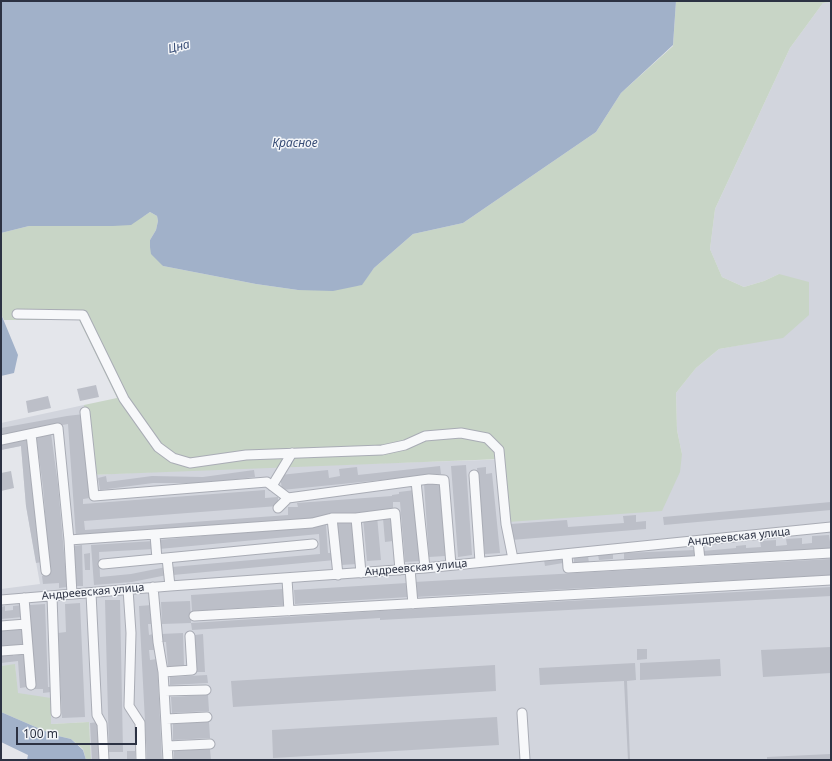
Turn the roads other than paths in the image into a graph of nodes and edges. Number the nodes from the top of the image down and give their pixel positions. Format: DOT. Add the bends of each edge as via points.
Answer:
graph roads {
  1 [pos="17,314"];
  2 [pos="85,412"];
  3 [pos="31,434"];
  4 [pos="1,440"];
  5 [pos="292,453"];
  6 [pos="474,475"];
  7 [pos="416,481"];
  8 [pos="272,486"];
  9 [pos="288,498"];
  10 [pos="278,508"];
  11 [pos="332,518"];
  12 [pos="356,518"];
  13 [pos="831,527"];
  14 [pos="155,535"];
  15 [pos="69,540"];
  16 [pos="698,541"];
  17 [pos="314,544"];
  18 [pos="831,553"];
  19 [pos="567,554"];
  20 [pos="167,558"];
  21 [pos="157,559"];
  22 [pos="512,559"];
  23 [pos="700,560"];
  24 [pos="480,562"];
  25 [pos="103,564"];
  26 [pos="451,565"];
  27 [pos="425,568"];
  28 [pos="410,569"];
  29 [pos="400,570"];
  30 [pos="46,571"];
  31 [pos="362,573"];
  32 [pos="338,575"];
  33 [pos="287,579"];
  34 [pos="831,580"];
  35 [pos="170,586"];
  36 [pos="154,587"];
  37 [pos="128,589"];
  38 [pos="91,592"];
  39 [pos="72,594"];
  40 [pos="52,596"];
  41 [pos="24,598"];
  42 [pos="1,600"];
  43 [pos="412,604"];
  44 [pos="290,611"];
  45 [pos="194,616"];
  46 [pos="26,624"];
  47 [pos="1,626"];
  48 [pos="190,636"];
  49 [pos="28,648"];
  50 [pos="1,651"];
  51 [pos="163,672"];
  52 [pos="31,685"];
  53 [pos="206,690"];
  54 [pos="164,692"];
  55 [pos="522,713"];
  56 [pos="56,714"];
  57 [pos="207,717"];
  58 [pos="166,720"];
  59 [pos="210,744"];
  60 [pos="168,746"];
  61 [pos="104,760"];
  62 [pos="141,760"];
  63 [pos="168,760"];
  64 [pos="525,760"];
  1 -- 5 [label="street" via="83,315 124,399 158,447 173,458 190,463 246,454"];
  2 -- 8 [label="street" via="94,496 267,482"];
  3 -- 4 [label="street"];
  3 -- 15 [label="street" via="58,428"];
  3 -- 30 [label="street"];
  5 -- 8 [label="street"];
  5 -- 22 [label="street" via="382,450 405,445 425,436 460,433 488,438 499,450"];
  6 -- 24 [label="street"];
  7 -- 9 [label="street"];
  7 -- 26 [label="street" via="444,480"];
  7 -- 27 [label="street"];
  8 -- 9 [label="street"];
  9 -- 10 [label="street"];
  11 -- 12 [label="street"];
  11 -- 14 [label="street" via="312,523"];
  11 -- 32 [label="street"];
  12 -- 29 [label="street" via="395,513"];
  12 -- 31 [label="street"];
  13 -- 16 [label="street, Андреевская улица"];
  14 -- 15 [label="street"];
  14 -- 21 [label="street"];
  15 -- 39 [label="street"];
  16 -- 19 [label="street, Андреевская улица"];
  16 -- 23 [label="street"];
  17 -- 20 [label="street"];
  18 -- 23 [label="street"];
  19 -- 22 [label="street, Андреевская улица"];
  19 -- 23 [label="street" via="568,568"];
  20 -- 21 [label="street"];
  20 -- 35 [label="street"];
  21 -- 25 [label="street"];
  22 -- 24 [label="street, Андреевская улица"];
  24 -- 26 [label="street, Андреевская улица"];
  26 -- 27 [label="street, Андреевская улица"];
  27 -- 28 [label="street, Андреевская улица"];
  28 -- 29 [label="street, Андреевская улица"];
  28 -- 43 [label="street"];
  29 -- 31 [label="street, Андреевская улица"];
  31 -- 32 [label="street, Андреевская улица"];
  32 -- 33 [label="street, Андреевская улица"];
  33 -- 35 [label="street, Андреевская улица"];
  33 -- 44 [label="street"];
  34 -- 43 [label="street"];
  35 -- 36 [label="street, Андреевская улица"];
  36 -- 37 [label="street, Андреевская улица"];
  36 -- 51 [label="street"];
  37 -- 38 [label="street, Андреевская улица"];
  37 -- 62 [label="street" via="131,634 128,706 140,723"];
  38 -- 39 [label="street, Андреевская улица"];
  38 -- 61 [label="street" via="97,715 102,724"];
  39 -- 40 [label="street, Андреевская улица"];
  40 -- 41 [label="street, Андреевская улица"];
  40 -- 56 [label="street"];
  41 -- 42 [label="street, Андреевская улица"];
  41 -- 46 [label="street"];
  43 -- 44 [label="street"];
  44 -- 45 [label="street"];
  46 -- 47 [label="street"];
  46 -- 49 [label="street"];
  48 -- 51 [label="street" via="192,670"];
  49 -- 50 [label="street"];
  49 -- 52 [label="street"];
  51 -- 54 [label="street"];
  53 -- 54 [label="street"];
  54 -- 58 [label="street"];
  55 -- 64 [label="street"];
  57 -- 58 [label="street"];
  58 -- 60 [label="street"];
  59 -- 60 [label="street"];
  60 -- 63 [label="street"];
}
